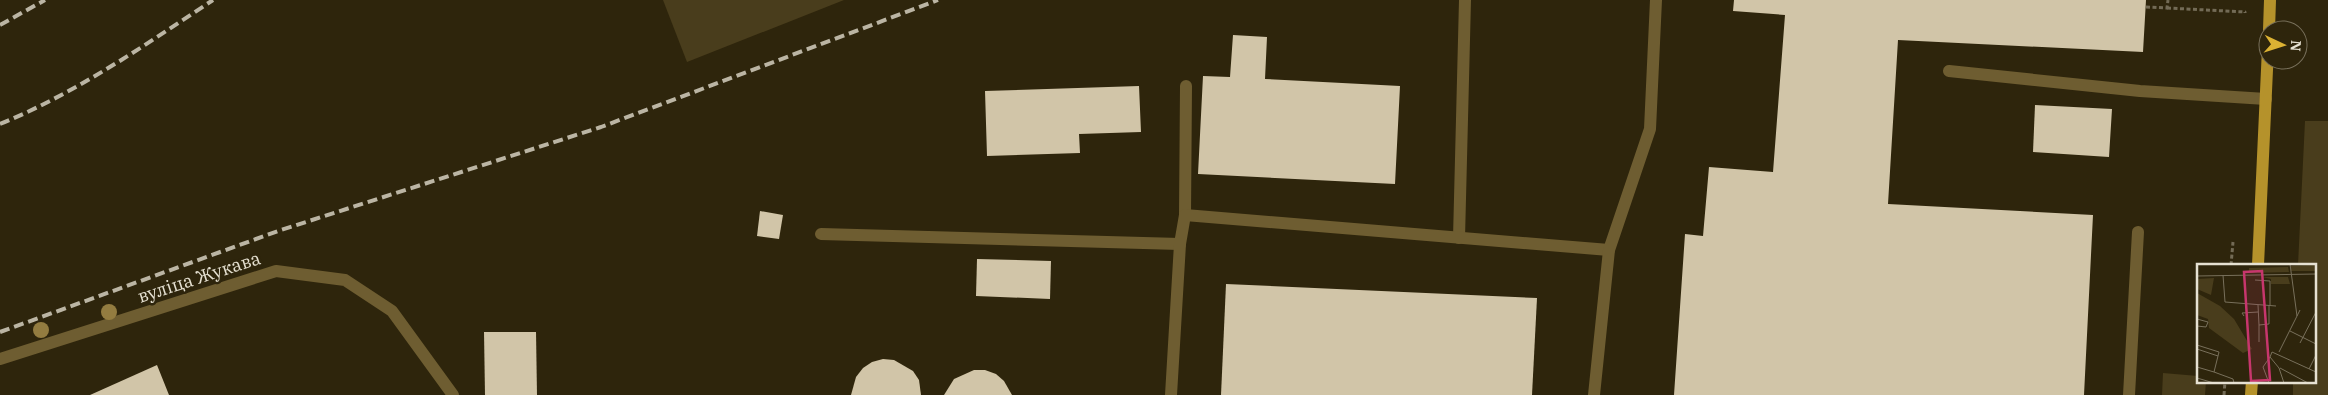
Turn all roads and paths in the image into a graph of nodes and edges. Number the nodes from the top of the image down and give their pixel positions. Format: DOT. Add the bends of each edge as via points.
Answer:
graph roads {
  1 [pos="1465,0"];
  2 [pos="1656,0"];
  3 [pos="2168,0"];
  4 [pos="2270,0"];
  5 [pos="2146,7"];
  6 [pos="2269,20"];
  7 [pos="2267,70"];
  8 [pos="1948,71"];
  9 [pos="1186,86"];
  10 [pos="2266,99"];
  11 [pos="1185,215"];
  12 [pos="2138,232"];
  13 [pos="821,234"];
  14 [pos="1459,238"];
  15 [pos="1180,244"];
  16 [pos="1608,250"];
  17 [pos="2258,264"];
  18 [pos="0,359"];
  19 [pos="2225,382"];
  20 [pos="2252,382"];
  21 [pos="453,395"];
  22 [pos="1171,395"];
  23 [pos="1594,395"];
  24 [pos="2129,395"];
  25 [pos="2224,395"];
  26 [pos="2251,395"];
  1 -- 14 [label="street"];
  2 -- 16 [label="street" via="1650,129"];
  3 -- 5 [label="path" via="2168,8"];
  4 -- 6 [label="main road"];
  7 -- 10 [label="main road"];
  8 -- 10 [label="street" via="2140,91"];
  9 -- 11 [label="street"];
  10 -- 17 [label="main road"];
  11 -- 14 [label="street"];
  11 -- 15 [label="street"];
  12 -- 24 [label="street"];
  13 -- 15 [label="street"];
  14 -- 16 [label="street"];
  15 -- 22 [label="street"];
  16 -- 23 [label="street"];
  18 -- 21 [label="street, вуліца Жукава" via="276,270 345,280 392,311"];
  19 -- 25 [label="path"];
  20 -- 26 [label="main road"];
}
